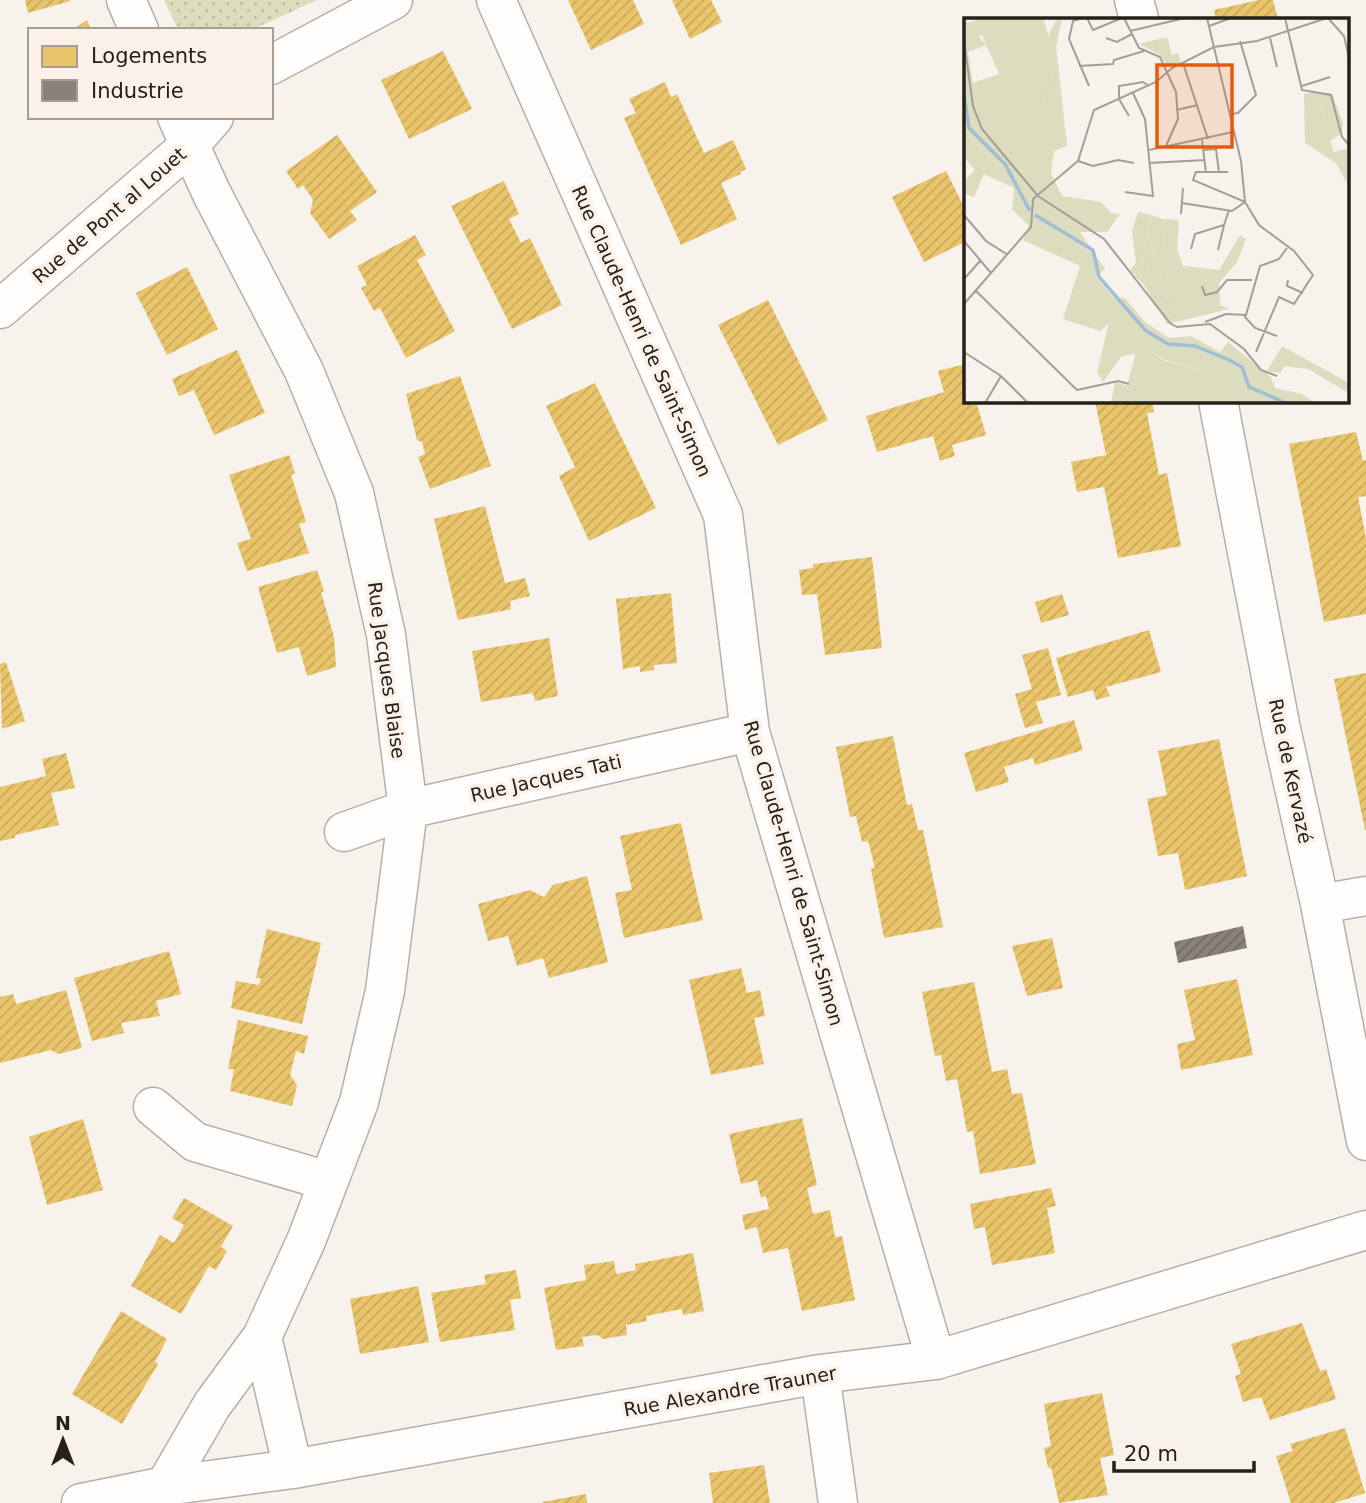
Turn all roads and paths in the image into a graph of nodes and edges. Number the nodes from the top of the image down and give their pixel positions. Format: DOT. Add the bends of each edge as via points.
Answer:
graph roads {
  1 [pos="126,0"];
  2 [pos="393,0"];
  3 [pos="496,0"];
  4 [pos="1134,0"];
  5 [pos="1139,18"];
  6 [pos="138,28"];
  7 [pos="273,64"];
  8 [pos="210,119"];
  9 [pos="183,132"];
  10 [pos="0,309"];
  11 [pos="1218,402"];
  12 [pos="750,732"];
  13 [pos="408,809"];
  14 [pos="344,832"];
  15 [pos="1366,896"];
  16 [pos="1320,904"];
  17 [pos="153,1107"];
  18 [pos="1366,1141"];
  19 [pos="328,1181"];
  20 [pos="1366,1230"];
  21 [pos="262,1337"];
  22 [pos="936,1360"];
  23 [pos="820,1374"];
  24 [pos="293,1469"];
  25 [pos="165,1486"];
  26 [pos="81,1503"];
  27 [pos="838,1503"];
  1 -- 6 [label="street"];
  2 -- 7 [label="street"];
  3 -- 12 [label="street, Rue Claude-Henri de Saint-Simon" via="723,515"];
  4 -- 5 [label="street"];
  8 -- 9 [label="street, Rue de Pont al Louet"];
  9 -- 10 [label="street, Rue de Pont al Louet"];
  9 -- 13 [label="street, Rue Jacques Blaise" via="304,371 354,493 386,635"];
  11 -- 16 [label="street, Rue de Kervazé"];
  12 -- 13 [label="street, Rue Jacques Tati"];
  12 -- 22 [label="street, Rue Claude-Henri de Saint-Simon"];
  13 -- 14 [label="street, Rue Jacques Tati"];
  13 -- 19 [label="street, Rue Jacques Blaise" via="385,991 359,1102"];
  15 -- 16 [label="street"];
  16 -- 18 [label="street, Rue de Kervazé"];
  17 -- 19 [label="street" via="195,1142"];
  19 -- 21 [label="street, Rue Jacques Blaise"];
  20 -- 22 [label="street, Rue Alexandre Trauner"];
  21 -- 24 [label="street"];
  21 -- 25 [label="street, Rue Jacques Blaise" via="212,1405"];
  22 -- 23 [label="street, Rue Alexandre Trauner"];
  23 -- 24 [label="street, Rue Alexandre Trauner"];
  23 -- 27 [label="street"];
  24 -- 25 [label="street, Rue Alexandre Trauner"];
  25 -- 26 [label="street, Rue Alexandre Trauner"];
}
